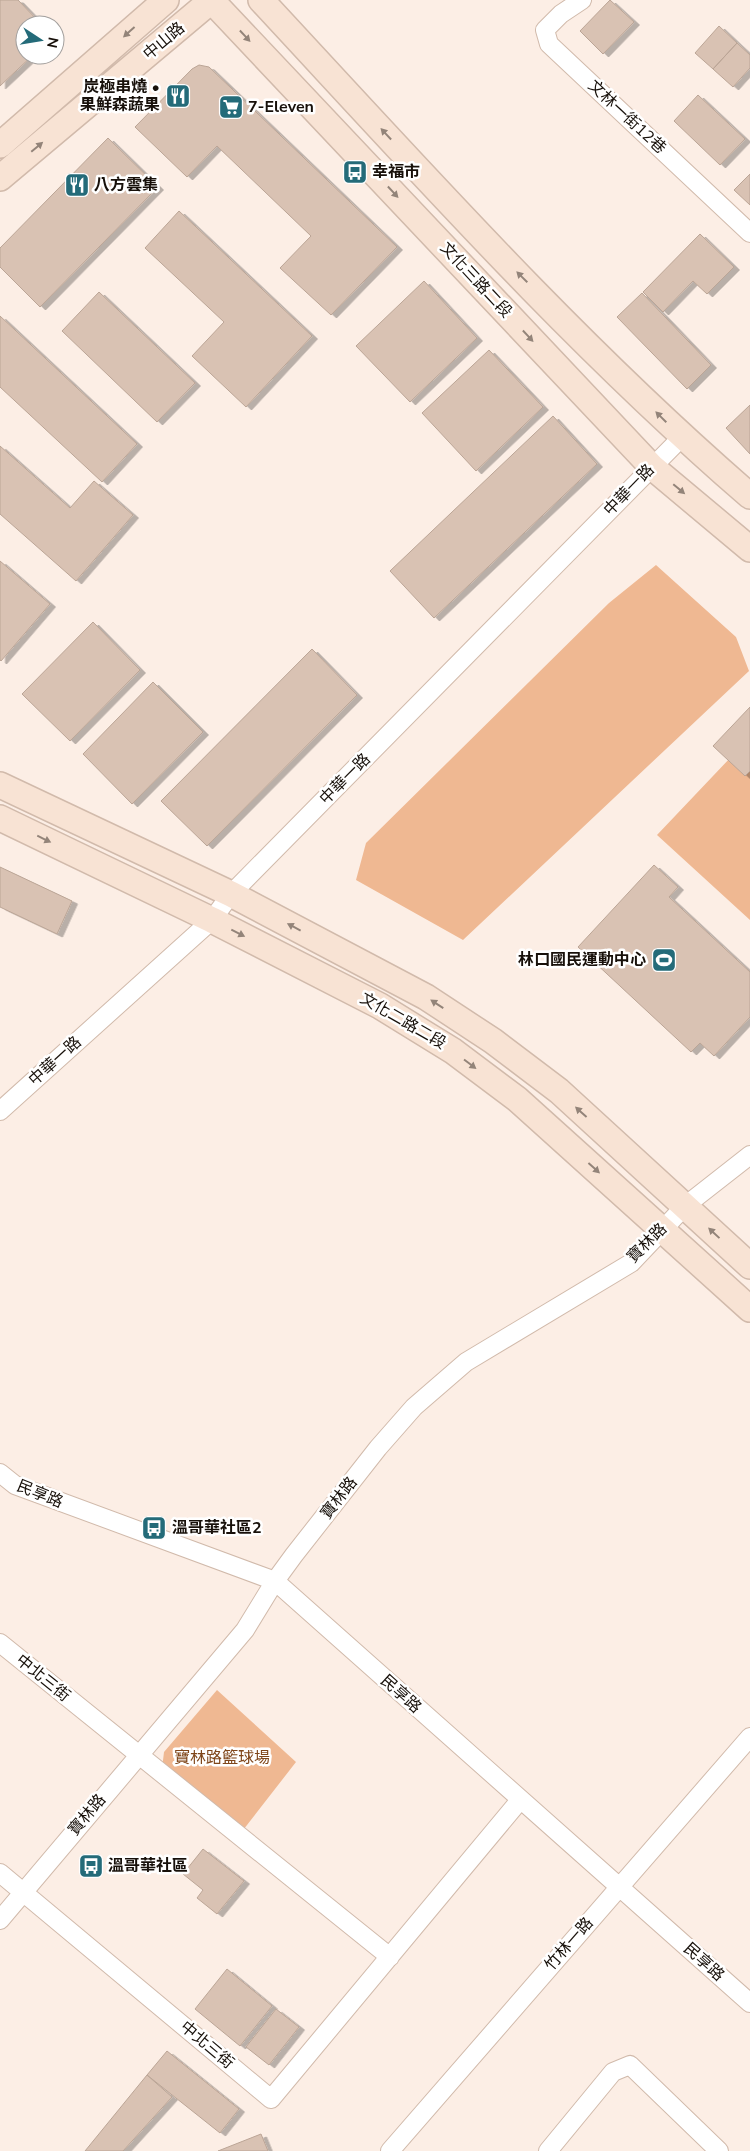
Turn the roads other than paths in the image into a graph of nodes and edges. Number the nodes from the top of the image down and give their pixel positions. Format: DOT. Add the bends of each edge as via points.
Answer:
graph roads {
  1 [pos="166,0"];
  2 [pos="212,0"];
  3 [pos="261,0"];
  4 [pos="582,0"];
  5 [pos="0,145"];
  6 [pos="0,178"];
  7 [pos="750,233"];
  8 [pos="682,437"];
  9 [pos="652,467"];
  10 [pos="750,496"];
  11 [pos="750,550"];
  12 [pos="0,785"];
  13 [pos="0,818"];
  14 [pos="231,894"];
  15 [pos="212,920"];
  16 [pos="0,1111"];
  17 [pos="750,1154"];
  18 [pos="685,1206"];
  19 [pos="662,1228"];
  20 [pos="750,1266"];
  21 [pos="750,1309"];
  22 [pos="0,1473"];
  23 [pos="275,1581"];
  24 [pos="0,1643"];
  25 [pos="750,1737"];
  26 [pos="138,1755"];
  27 [pos="520,1800"];
  28 [pos="0,1872"];
  29 [pos="619,1887"];
  30 [pos="24,1891"];
  31 [pos="0,1920"];
  32 [pos="390,1957"];
  33 [pos="750,2003"];
  34 [pos="390,2151"];
  35 [pos="548,2151"];
  36 [pos="719,2151"];
  1 -- 5 [label="street, 中山路, one-way"];
  6 -- 2 [label="street, 中山路, one-way"];
  2 -- 9 [label="street, 文化三路二段, one-way"];
  8 -- 3 [label="street, 文化三路二段, one-way" via="476,231"];
  4 -- 7 [label="street, 文林一街12巷" via="544,30 549,44"];
  8 -- 9 [label="street, 中華一路"];
  8 -- 10 [label="street, 文化三路二段"];
  9 -- 11 [label="street, 文化三路二段, one-way"];
  9 -- 14 [label="street, 中華一路"];
  12 -- 14 [label="street, 文化二路二段"];
  13 -- 15 [label="street, 文化二路二段, one-way"];
  14 -- 15 [label="street, 中華一路"];
  18 -- 14 [label="street, 文化二路二段, one-way" via="559,1091 494,1041 426,997"];
  15 -- 16 [label="street, 中華一路"];
  15 -- 19 [label="street, 文化二路二段, one-way" via="380,1006 453,1051 517,1099"];
  17 -- 18 [label="street, 寶林路"];
  18 -- 19 [label="street, 寶林路"];
  20 -- 18 [label="street, 文化二路二段, one-way"];
  19 -- 21 [label="street, 文化二路二段"];
  19 -- 23 [label="street, 寶林路" via="631,1263 466,1362 414,1407 378,1448"];
  22 -- 23 [label="street, 民享路" via="15,1485"];
  23 -- 26 [label="street, 寶林路" via="246,1630"];
  23 -- 27 [label="street, 民享路"];
  24 -- 26 [label="street, 中北三街"];
  25 -- 29 [label="street, 竹林一路"];
  26 -- 30 [label="street, 寶林路"];
  26 -- 32 [label="street, 中北三街"];
  27 -- 29 [label="street, 民享路"];
  27 -- 32 [label="street, 中北三街"];
  28 -- 30 [label="street, 中北三街"];
  29 -- 33 [label="street, 民享路"];
  29 -- 34 [label="street, 竹林一路"];
  30 -- 31 [label="street, 寶林路"];
  30 -- 32 [label="street, 中北三街" via="271,2099"];
  35 -- 36 [label="street" via="613,2072 630,2065"];
}
